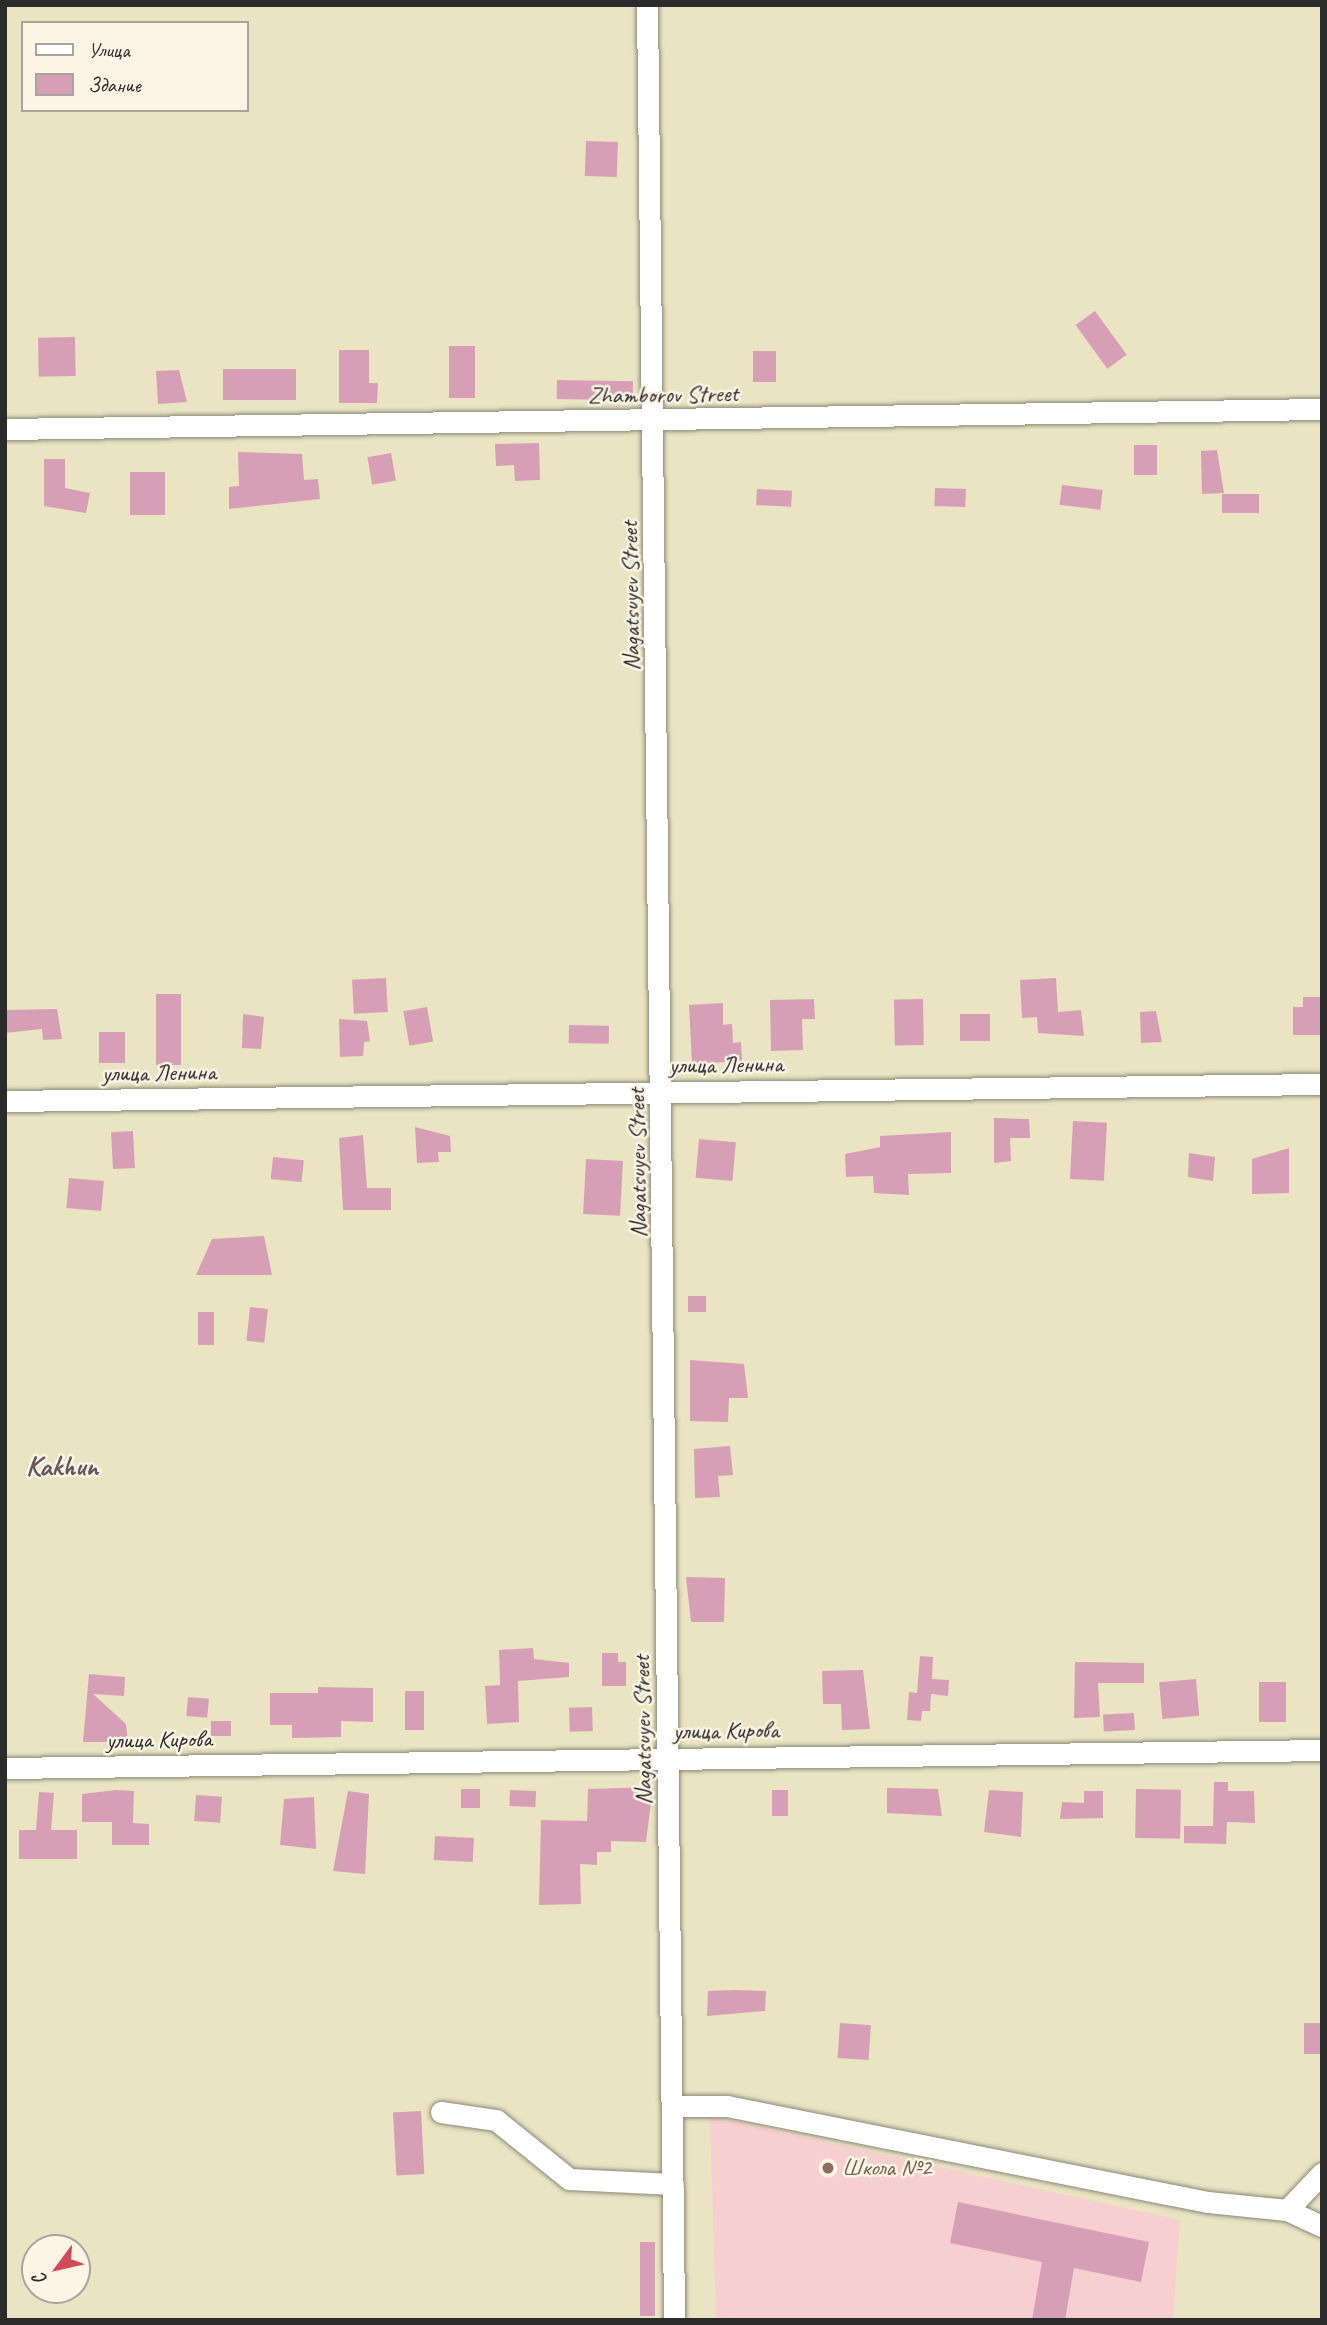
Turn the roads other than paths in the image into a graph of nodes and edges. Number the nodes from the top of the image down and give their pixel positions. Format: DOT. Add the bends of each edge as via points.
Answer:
graph roads {
  1 [pos="647,5"];
  2 [pos="1322,409"];
  3 [pos="654,422"];
  4 [pos="5,429"];
  5 [pos="1322,1084"];
  6 [pos="664,1093"];
  7 [pos="5,1101"];
  8 [pos="1322,1750"];
  9 [pos="670,1758"];
  10 [pos="5,1768"];
  11 [pos="673,2106"];
  12 [pos="441,2112"];
  13 [pos="1322,2174"];
  14 [pos="673,2184"];
  15 [pos="1287,2210"];
  16 [pos="1322,2226"];
  17 [pos="674,2320"];
  1 -- 3 [label="street, Nagatsuyev Street"];
  2 -- 3 [label="street, Zhamborov Street"];
  3 -- 4 [label="street, Zhamborov Street"];
  3 -- 6 [label="street, Nagatsuyev Street"];
  5 -- 6 [label="street, улица Ленина"];
  6 -- 7 [label="street, улица Ленина"];
  6 -- 9 [label="street, Nagatsuyev Street"];
  8 -- 9 [label="street, улица Кирова"];
  9 -- 10 [label="street, улица Кирова"];
  9 -- 11 [label="street, Nagatsuyev Street"];
  11 -- 14 [label="street, Nagatsuyev Street"];
  11 -- 15 [label="street" via="727,2106 1208,2202"];
  12 -- 14 [label="street" via="496,2120 569,2179"];
  13 -- 15 [label="street"];
  14 -- 17 [label="street, Nagatsuyev Street"];
  15 -- 16 [label="street"];
}
